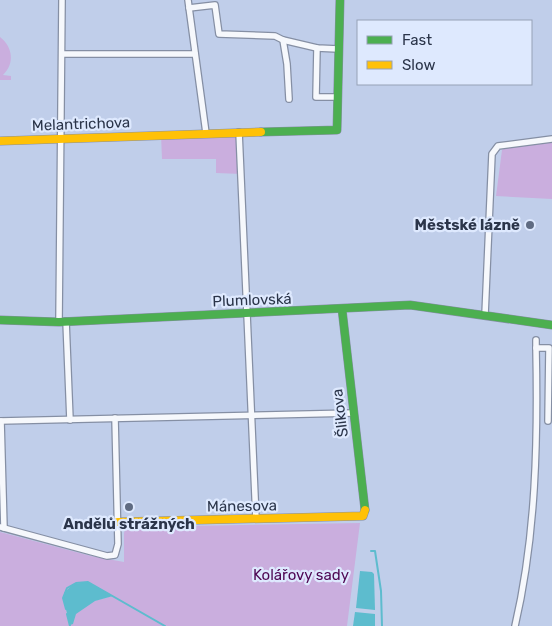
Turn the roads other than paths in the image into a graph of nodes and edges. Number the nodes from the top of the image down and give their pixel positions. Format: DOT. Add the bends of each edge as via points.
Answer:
graph roads {
  1 [pos="62,0"];
  2 [pos="188,0"];
  3 [pos="340,0"];
  4 [pos="189,8"];
  5 [pos="283,40"];
  6 [pos="317,48"];
  7 [pos="338,49"];
  8 [pos="62,54"];
  9 [pos="195,54"];
  10 [pos="336,97"];
  11 [pos="289,99"];
  12 [pos="205,130"];
  13 [pos="239,132"];
  14 [pos="61,138"];
  15 [pos="552,139"];
  16 [pos="0,141"];
  17 [pos="342,309"];
  18 [pos="248,314"];
  19 [pos="485,315"];
  20 [pos="0,320"];
  21 [pos="63,321"];
  22 [pos="552,325"];
  23 [pos="536,340"];
  24 [pos="536,348"];
  25 [pos="354,414"];
  26 [pos="253,415"];
  27 [pos="114,418"];
  28 [pos="70,420"];
  29 [pos="550,420"];
  30 [pos="0,421"];
  31 [pos="536,421"];
  32 [pos="365,513"];
  33 [pos="256,519"];
  34 [pos="118,522"];
  35 [pos="2,528"];
  36 [pos="515,626"];
  1 -- 8 [label="street"];
  2 -- 4 [label="street"];
  3 -- 7 [label="street"];
  4 -- 5 [label="street" via="215,5 219,34 275,36"];
  4 -- 9 [label="street"];
  5 -- 6 [label="street"];
  5 -- 11 [label="street"];
  6 -- 7 [label="street"];
  6 -- 10 [label="street" via="316,97"];
  7 -- 10 [label="street"];
  8 -- 9 [label="street"];
  8 -- 14 [label="street"];
  9 -- 12 [label="street"];
  10 -- 13 [label="street, Melantrichova" via="337,130"];
  12 -- 13 [label="street, Melantrichova"];
  12 -- 14 [label="street, Melantrichova"];
  13 -- 18 [label="street"];
  14 -- 16 [label="street, Melantrichova"];
  14 -- 21 [label="street"];
  15 -- 19 [label="street" via="498,146 492,154"];
  17 -- 18 [label="street, Plumlovská"];
  17 -- 19 [label="street, Plumlovská" via="410,305"];
  17 -- 25 [label="street, Šlikova"];
  18 -- 21 [label="street, Plumlovská"];
  18 -- 26 [label="street"];
  19 -- 22 [label="street, Plumlovská"];
  20 -- 21 [label="street, Plumlovská"];
  21 -- 28 [label="street"];
  23 -- 24 [label="street"];
  24 -- 29 [label="street" via="548,348"];
  24 -- 31 [label="street"];
  25 -- 26 [label="street"];
  25 -- 32 [label="street, Šlikova"];
  26 -- 27 [label="street"];
  26 -- 33 [label="street"];
  27 -- 28 [label="street"];
  27 -- 34 [label="street"];
  28 -- 30 [label="street"];
  29 -- 31 [label="street"];
  30 -- 35 [label="street"];
  31 -- 36 [label="street" via="526,571"];
  32 -- 33 [label="street, Mánesova" via="358,518"];
  33 -- 34 [label="street, Mánesova"];
  34 -- 35 [label="street" via="115,555 107,556"];
}
